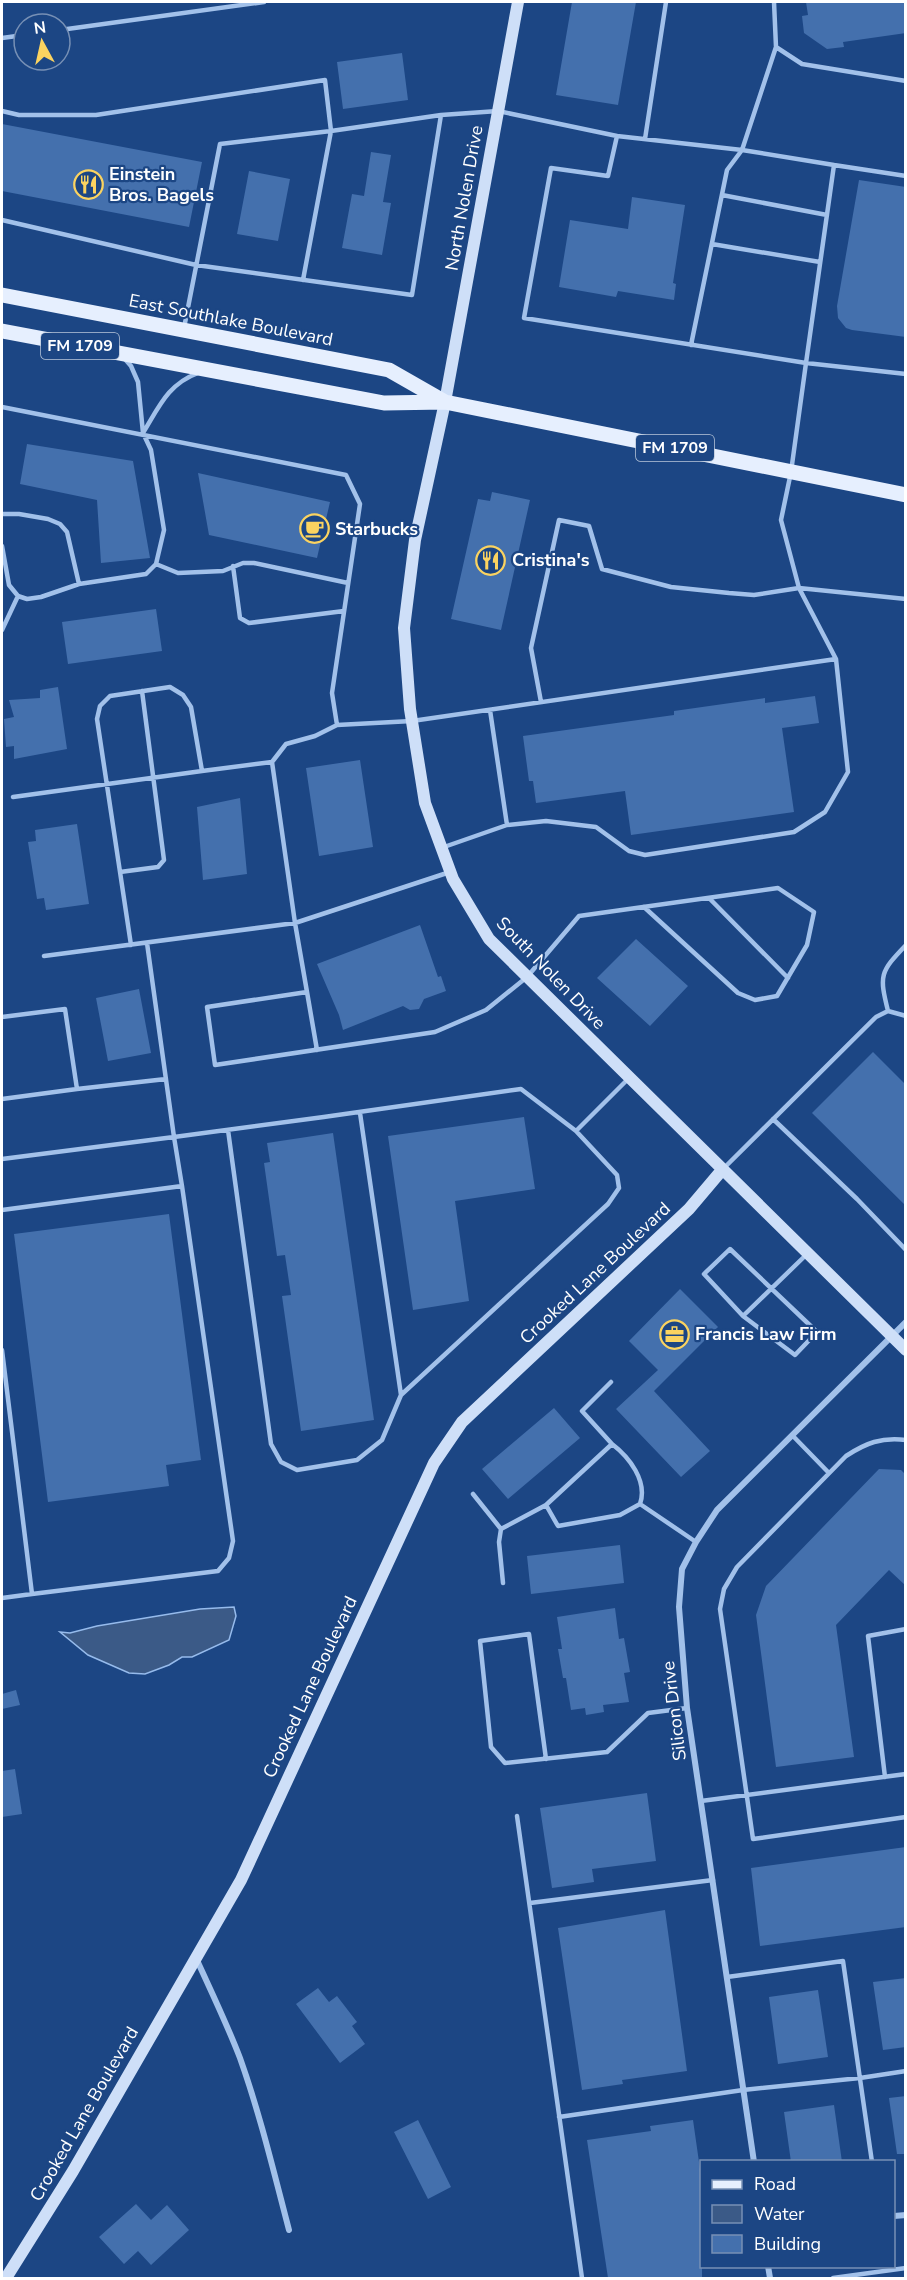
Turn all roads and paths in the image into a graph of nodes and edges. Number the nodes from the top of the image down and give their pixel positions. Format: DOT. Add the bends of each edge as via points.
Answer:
graph roads {
  1 [pos="208,2"];
  2 [pos="264,2"];
  3 [pos="518,2"];
  4 [pos="666,2"];
  5 [pos="774,2"];
  6 [pos="209,9"];
  7 [pos="72,28"];
  8 [pos="776,48"];
  9 [pos="906,81"];
  10 [pos="2,111"];
  11 [pos="498,111"];
  12 [pos="441,115"];
  13 [pos="331,131"];
  14 [pos="617,136"];
  15 [pos="645,139"];
  16 [pos="741,150"];
  17 [pos="834,165"];
  18 [pos="906,177"];
  19 [pos="722,195"];
  20 [pos="827,215"];
  21 [pos="2,220"];
  22 [pos="712,244"];
  23 [pos="820,262"];
  24 [pos="196,265"];
  25 [pos="303,280"];
  26 [pos="2,295"];
  27 [pos="2,331"];
  28 [pos="184,331"];
  29 [pos="691,345"];
  30 [pos="121,354"];
  31 [pos="806,363"];
  32 [pos="206,370"];
  33 [pos="906,374"];
  34 [pos="445,402"];
  35 [pos="2,407"];
  36 [pos="143,433"];
  37 [pos="791,471"];
  38 [pos="906,495"];
  39 [pos="2,514"];
  40 [pos="2,546"];
  41 [pos="156,564"];
  42 [pos="233,566"];
  43 [pos="348,583"];
  44 [pos="79,584"];
  45 [pos="799,588"];
  46 [pos="18,596"];
  47 [pos="906,599"];
  48 [pos="344,611"];
  49 [pos="2,630"];
  50 [pos="836,659"];
  51 [pos="142,691"];
  52 [pos="542,702"];
  53 [pos="490,710"];
  54 [pos="412,721"];
  55 [pos="337,725"];
  56 [pos="272,762"];
  57 [pos="202,771"];
  58 [pos="155,778"];
  59 [pos="107,785"];
  60 [pos="13,797"];
  61 [pos="507,825"];
  62 [pos="442,848"];
  63 [pos="120,872"];
  64 [pos="450,872"];
  65 [pos="709,898"];
  66 [pos="644,907"];
  67 [pos="295,923"];
  68 [pos="147,943"];
  69 [pos="131,945"];
  70 [pos="906,945"];
  71 [pos="44,956"];
  72 [pos="527,977"];
  73 [pos="788,978"];
  74 [pos="307,992"];
  75 [pos="888,1011"];
  76 [pos="906,1016"];
  77 [pos="2,1017"];
  78 [pos="317,1050"];
  79 [pos="629,1078"];
  80 [pos="166,1079"];
  81 [pos="77,1089"];
  82 [pos="2,1099"];
  83 [pos="360,1113"];
  84 [pos="773,1119"];
  85 [pos="228,1130"];
  86 [pos="576,1131"];
  87 [pos="174,1137"];
  88 [pos="2,1159"];
  89 [pos="722,1170"];
  90 [pos="182,1186"];
  91 [pos="2,1210"];
  92 [pos="906,1250"];
  93 [pos="807,1254"];
  94 [pos="771,1289"];
  95 [pos="743,1317"];
  96 [pos="906,1322"];
  97 [pos="892,1336"];
  98 [pos="2,1350"];
  99 [pos="906,1350"];
  100 [pos="611,1382"];
  101 [pos="401,1395"];
  102 [pos="792,1435"];
  103 [pos="906,1440"];
  104 [pos="612,1444"];
  105 [pos="828,1472"];
  106 [pos="473,1494"];
  107 [pos="640,1504"];
  108 [pos="546,1505"];
  109 [pos="501,1529"];
  110 [pos="696,1542"];
  111 [pos="503,1583"];
  112 [pos="32,1594"];
  113 [pos="2,1598"];
  114 [pos="906,1629"];
  115 [pos="687,1708"];
  116 [pos="546,1759"];
  117 [pos="906,1774"];
  118 [pos="885,1777"];
  119 [pos="745,1796"];
  120 [pos="701,1801"];
  121 [pos="517,1816"];
  122 [pos="906,1817"];
  123 [pos="712,1880"];
  124 [pos="530,1903"];
  125 [pos="195,1958"];
  126 [pos="727,1977"];
  127 [pos="906,2071"];
  128 [pos="860,2078"];
  129 [pos="743,2090"];
  130 [pos="559,2117"];
  131 [pos="754,2160"];
  132 [pos="872,2160"];
  133 [pos="289,2230"];
  134 [pos="906,2268"];
  135 [pos="6,2278"];
  136 [pos="582,2278"];
  137 [pos="833,2278"];
  1 -- 6 [label="lane"];
  2 -- 6 [label="lane"];
  3 -- 11 [label="street, North Nolen Drive"];
  4 -- 15 [label="lane"];
  5 -- 8 [label="lane"];
  6 -- 7 [label="lane"];
  8 -- 9 [label="lane" via="802,64"];
  8 -- 16 [label="lane"];
  10 -- 13 [label="lane" via="19,115 96,115 325,80"];
  11 -- 12 [label="lane"];
  11 -- 14 [label="lane"];
  11 -- 34 [label="street, North Nolen Drive"];
  12 -- 13 [label="lane"];
  12 -- 25 [label="lane" via="412,295"];
  13 -- 24 [label="lane" via="220,144"];
  13 -- 25 [label="lane"];
  14 -- 15 [label="lane"];
  14 -- 29 [label="lane" via="608,176 551,168 524,318"];
  15 -- 16 [label="lane"];
  16 -- 17 [label="lane"];
  16 -- 19 [label="lane" via="727,170"];
  17 -- 18 [label="lane"];
  17 -- 20 [label="lane"];
  19 -- 20 [label="lane"];
  19 -- 22 [label="lane"];
  20 -- 23 [label="lane"];
  21 -- 24 [label="lane"];
  22 -- 23 [label="lane"];
  22 -- 29 [label="lane"];
  23 -- 31 [label="lane"];
  24 -- 25 [label="lane"];
  24 -- 28 [label="lane"];
  26 -- 28 [label="main road, East Southlake Boulevard / FM 1709"];
  27 -- 30 [label="main road, East Southlake Boulevard / FM 1709"];
  28 -- 34 [label="main road, East Southlake Boulevard / FM 1709" via="389,370"];
  29 -- 31 [label="lane"];
  30 -- 32 [label="main road, East Southlake Boulevard / FM 1709"];
  30 -- 36 [label="lane" via="138,382"];
  31 -- 33 [label="lane"];
  31 -- 37 [label="lane"];
  32 -- 34 [label="main road, East Southlake Boulevard / FM 1709" via="384,403"];
  32 -- 36 [label="lane" via="172,388"];
  34 -- 37 [label="main road, East Southlake Boulevard / FM 1709"];
  34 -- 54 [label="street, South Nolen Drive" via="415,540 404,628"];
  35 -- 36 [label="lane"];
  36 -- 41 [label="lane" via="151,450 164,530"];
  36 -- 43 [label="lane" via="346,475 360,504"];
  37 -- 38 [label="main road, East Southlake Boulevard / FM 1709"];
  37 -- 45 [label="lane" via="781,520"];
  39 -- 44 [label="lane" via="60,524 67,532"];
  40 -- 46 [label="lane" via="9,585"];
  41 -- 42 [label="lane" via="178,573 223,571"];
  41 -- 44 [label="lane" via="146,574"];
  42 -- 43 [label="lane" via="254,563"];
  42 -- 48 [label="lane" via="240,618 249,623"];
  43 -- 48 [label="lane"];
  44 -- 46 [label="lane" via="42,597"];
  45 -- 47 [label="lane"];
  45 -- 50 [label="lane"];
  45 -- 52 [label="lane" via="754,595 718,592 671,587 602,569 589,526 559,520 531,648"];
  46 -- 49 [label="lane"];
  48 -- 55 [label="lane" via="332,693"];
  50 -- 52 [label="lane"];
  50 -- 61 [label="lane" via="848,772 825,812 794,832 645,855 629,851 596,827 546,821"];
  51 -- 57 [label="lane" via="170,687 183,695 191,706"];
  51 -- 58 [label="lane"];
  51 -- 59 [label="lane" via="110,696 99,706 97,719"];
  52 -- 53 [label="lane"];
  53 -- 54 [label="lane"];
  53 -- 61 [label="lane"];
  54 -- 55 [label="lane"];
  54 -- 62 [label="street, South Nolen Drive" via="425,803"];
  55 -- 56 [label="lane" via="286,744"];
  56 -- 57 [label="lane"];
  56 -- 67 [label="lane"];
  57 -- 58 [label="lane"];
  58 -- 59 [label="lane"];
  58 -- 63 [label="lane" via="164,860 158,867"];
  59 -- 60 [label="lane"];
  59 -- 63 [label="lane"];
  61 -- 62 [label="lane"];
  62 -- 64 [label="street, South Nolen Drive"];
  63 -- 69 [label="lane"];
  64 -- 67 [label="lane"];
  64 -- 72 [label="street, South Nolen Drive" via="489,939"];
  65 -- 66 [label="lane"];
  65 -- 73 [label="lane"];
  65 -- 73 [label="lane" via="778,888 814,912 807,945"];
  66 -- 72 [label="lane" via="579,916"];
  66 -- 73 [label="lane" via="738,993 755,1000 777,996"];
  67 -- 68 [label="lane"];
  67 -- 74 [label="lane"];
  68 -- 69 [label="lane"];
  68 -- 80 [label="lane"];
  69 -- 71 [label="lane"];
  70 -- 75 [label="lane" via="886,966 881,984"];
  72 -- 78 [label="lane" via="486,1010 435,1032"];
  72 -- 79 [label="street, South Nolen Drive"];
  74 -- 78 [label="lane"];
  74 -- 78 [label="lane" via="207,1007 215,1065"];
  75 -- 76 [label="lane"];
  75 -- 84 [label="lane" via="876,1017"];
  77 -- 81 [label="lane" via="65,1009"];
  79 -- 86 [label="lane"];
  79 -- 89 [label="street, South Nolen Drive"];
  80 -- 81 [label="lane"];
  80 -- 87 [label="lane"];
  81 -- 82 [label="lane"];
  83 -- 85 [label="lane"];
  83 -- 86 [label="lane" via="521,1089"];
  83 -- 101 [label="lane"];
  84 -- 89 [label="lane"];
  84 -- 92 [label="lane"];
  85 -- 87 [label="lane"];
  85 -- 101 [label="lane" via="271,1444 280,1462 297,1470 357,1460 382,1440"];
  86 -- 101 [label="lane" via="617,1175 619,1188 608,1204"];
  87 -- 88 [label="lane"];
  87 -- 90 [label="lane"];
  89 -- 93 [label="street, South Nolen Drive"];
  89 -- 125 [label="street, Crooked Lane Boulevard" via="689,1209 462,1422 434,1463 241,1880"];
  90 -- 91 [label="lane"];
  90 -- 112 [label="lane" via="233,1541 229,1558 218,1571"];
  93 -- 94 [label="lane"];
  93 -- 97 [label="street, South Nolen Drive"];
  94 -- 95 [label="lane"];
  94 -- 95 [label="lane" via="730,1249 704,1274"];
  94 -- 95 [label="lane" via="817,1332 795,1355"];
  96 -- 97 [label="street, Silicon Drive"];
  97 -- 99 [label="street, South Nolen Drive"];
  97 -- 102 [label="street, Silicon Drive"];
  98 -- 112 [label="lane"];
  100 -- 104 [label="lane" via="582,1411"];
  102 -- 105 [label="lane"];
  102 -- 110 [label="street, Silicon Drive" via="717,1510"];
  103 -- 105 [label="lane" via="867,1443"];
  104 -- 107 [label="lane" via="626,1454 636,1472 643,1495"];
  104 -- 108 [label="lane"];
  105 -- 119 [label="lane" via="737,1567 724,1589 721,1622"];
  106 -- 109 [label="lane"];
  107 -- 108 [label="lane" via="620,1515 558,1526"];
  107 -- 110 [label="lane"];
  108 -- 109 [label="lane"];
  109 -- 111 [label="lane" via="498,1542"];
  110 -- 115 [label="street, Silicon Drive" via="682,1569 679,1606"];
  112 -- 113 [label="lane"];
  114 -- 118 [label="lane" via="868,1636"];
  115 -- 116 [label="lane" via="648,1713 607,1752"];
  115 -- 120 [label="street, Silicon Drive"];
  116 -- 116 [label="lane" via="505,1763 491,1747 480,1641 529,1634"];
  117 -- 118 [label="lane"];
  118 -- 119 [label="lane"];
  119 -- 120 [label="lane"];
  119 -- 122 [label="lane" via="753,1839"];
  120 -- 123 [label="street, Silicon Drive"];
  121 -- 124 [label="lane"];
  123 -- 124 [label="lane"];
  123 -- 126 [label="street, Silicon Drive"];
  124 -- 130 [label="lane"];
  125 -- 133 [label="street" via="240,2059"];
  125 -- 135 [label="street, Crooked Lane Boulevard" via="73,2171"];
  126 -- 128 [label="lane" via="843,1961"];
  126 -- 129 [label="street, Silicon Drive"];
  127 -- 128 [label="lane"];
  128 -- 129 [label="lane"];
  128 -- 132 [label="lane"];
  129 -- 130 [label="lane"];
  129 -- 131 [label="street, Silicon Drive"];
  130 -- 136 [label="lane"];
  134 -- 137 [label="lane"];
}
